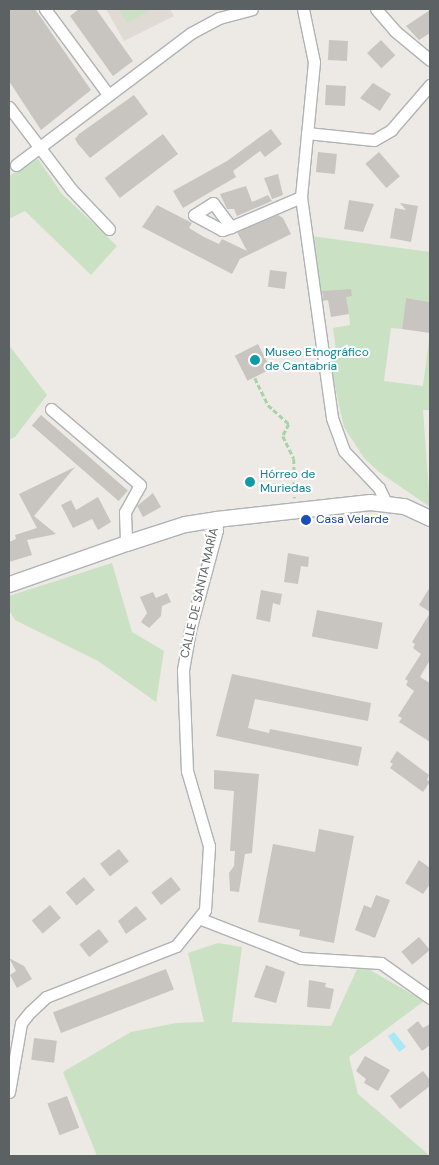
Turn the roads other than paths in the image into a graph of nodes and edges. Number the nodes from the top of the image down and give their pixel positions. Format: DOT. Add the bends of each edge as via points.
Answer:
graph roads {
  1 [pos="45,9"];
  2 [pos="252,9"];
  3 [pos="303,9"];
  4 [pos="376,9"];
  5 [pos="430,60"];
  6 [pos="430,85"];
  7 [pos="108,94"];
  8 [pos="9,107"];
  9 [pos="307,133"];
  10 [pos="41,147"];
  11 [pos="16,165"];
  12 [pos="301,197"];
  13 [pos="231,227"];
  14 [pos="109,229"];
  15 [pos="51,409"];
  16 [pos="386,502"];
  17 [pos="430,518"];
  18 [pos="216,519"];
  19 [pos="126,543"];
  20 [pos="9,584"];
  21 [pos="201,919"];
  22 [pos="425,987"];
  23 [pos="430,998"];
  24 [pos="9,1092"];
  1 -- 7 [label="street"];
  2 -- 7 [label="street" via="204,25"];
  3 -- 9 [label="street" via="314,62"];
  4 -- 5 [label="street" via="395,31"];
  6 -- 9 [label="street" via="391,130 374,140"];
  7 -- 10 [label="street"];
  8 -- 10 [label="street"];
  9 -- 12 [label="street"];
  10 -- 11 [label="street"];
  10 -- 14 [label="street" via="71,188"];
  12 -- 13 [label="street"];
  12 -- 16 [label="street" via="332,418 344,451 379,488"];
  15 -- 19 [label="street" via="140,485 125,512"];
  16 -- 17 [label="street"];
  16 -- 18 [label="street"];
  18 -- 19 [label="street" via="185,524"];
  18 -- 21 [label="street, CALLE DE SANTA MARÍA" via="217,530 190,630 183,670 187,771 209,846 208,897"];
  19 -- 20 [label="street"];
  21 -- 22 [label="street" via="301,958 381,963"];
  21 -- 24 [label="street, CALLE DE SANTA MARÍA" via="176,946 46,997 21,1024"];
  22 -- 23 [label="street"];
}
